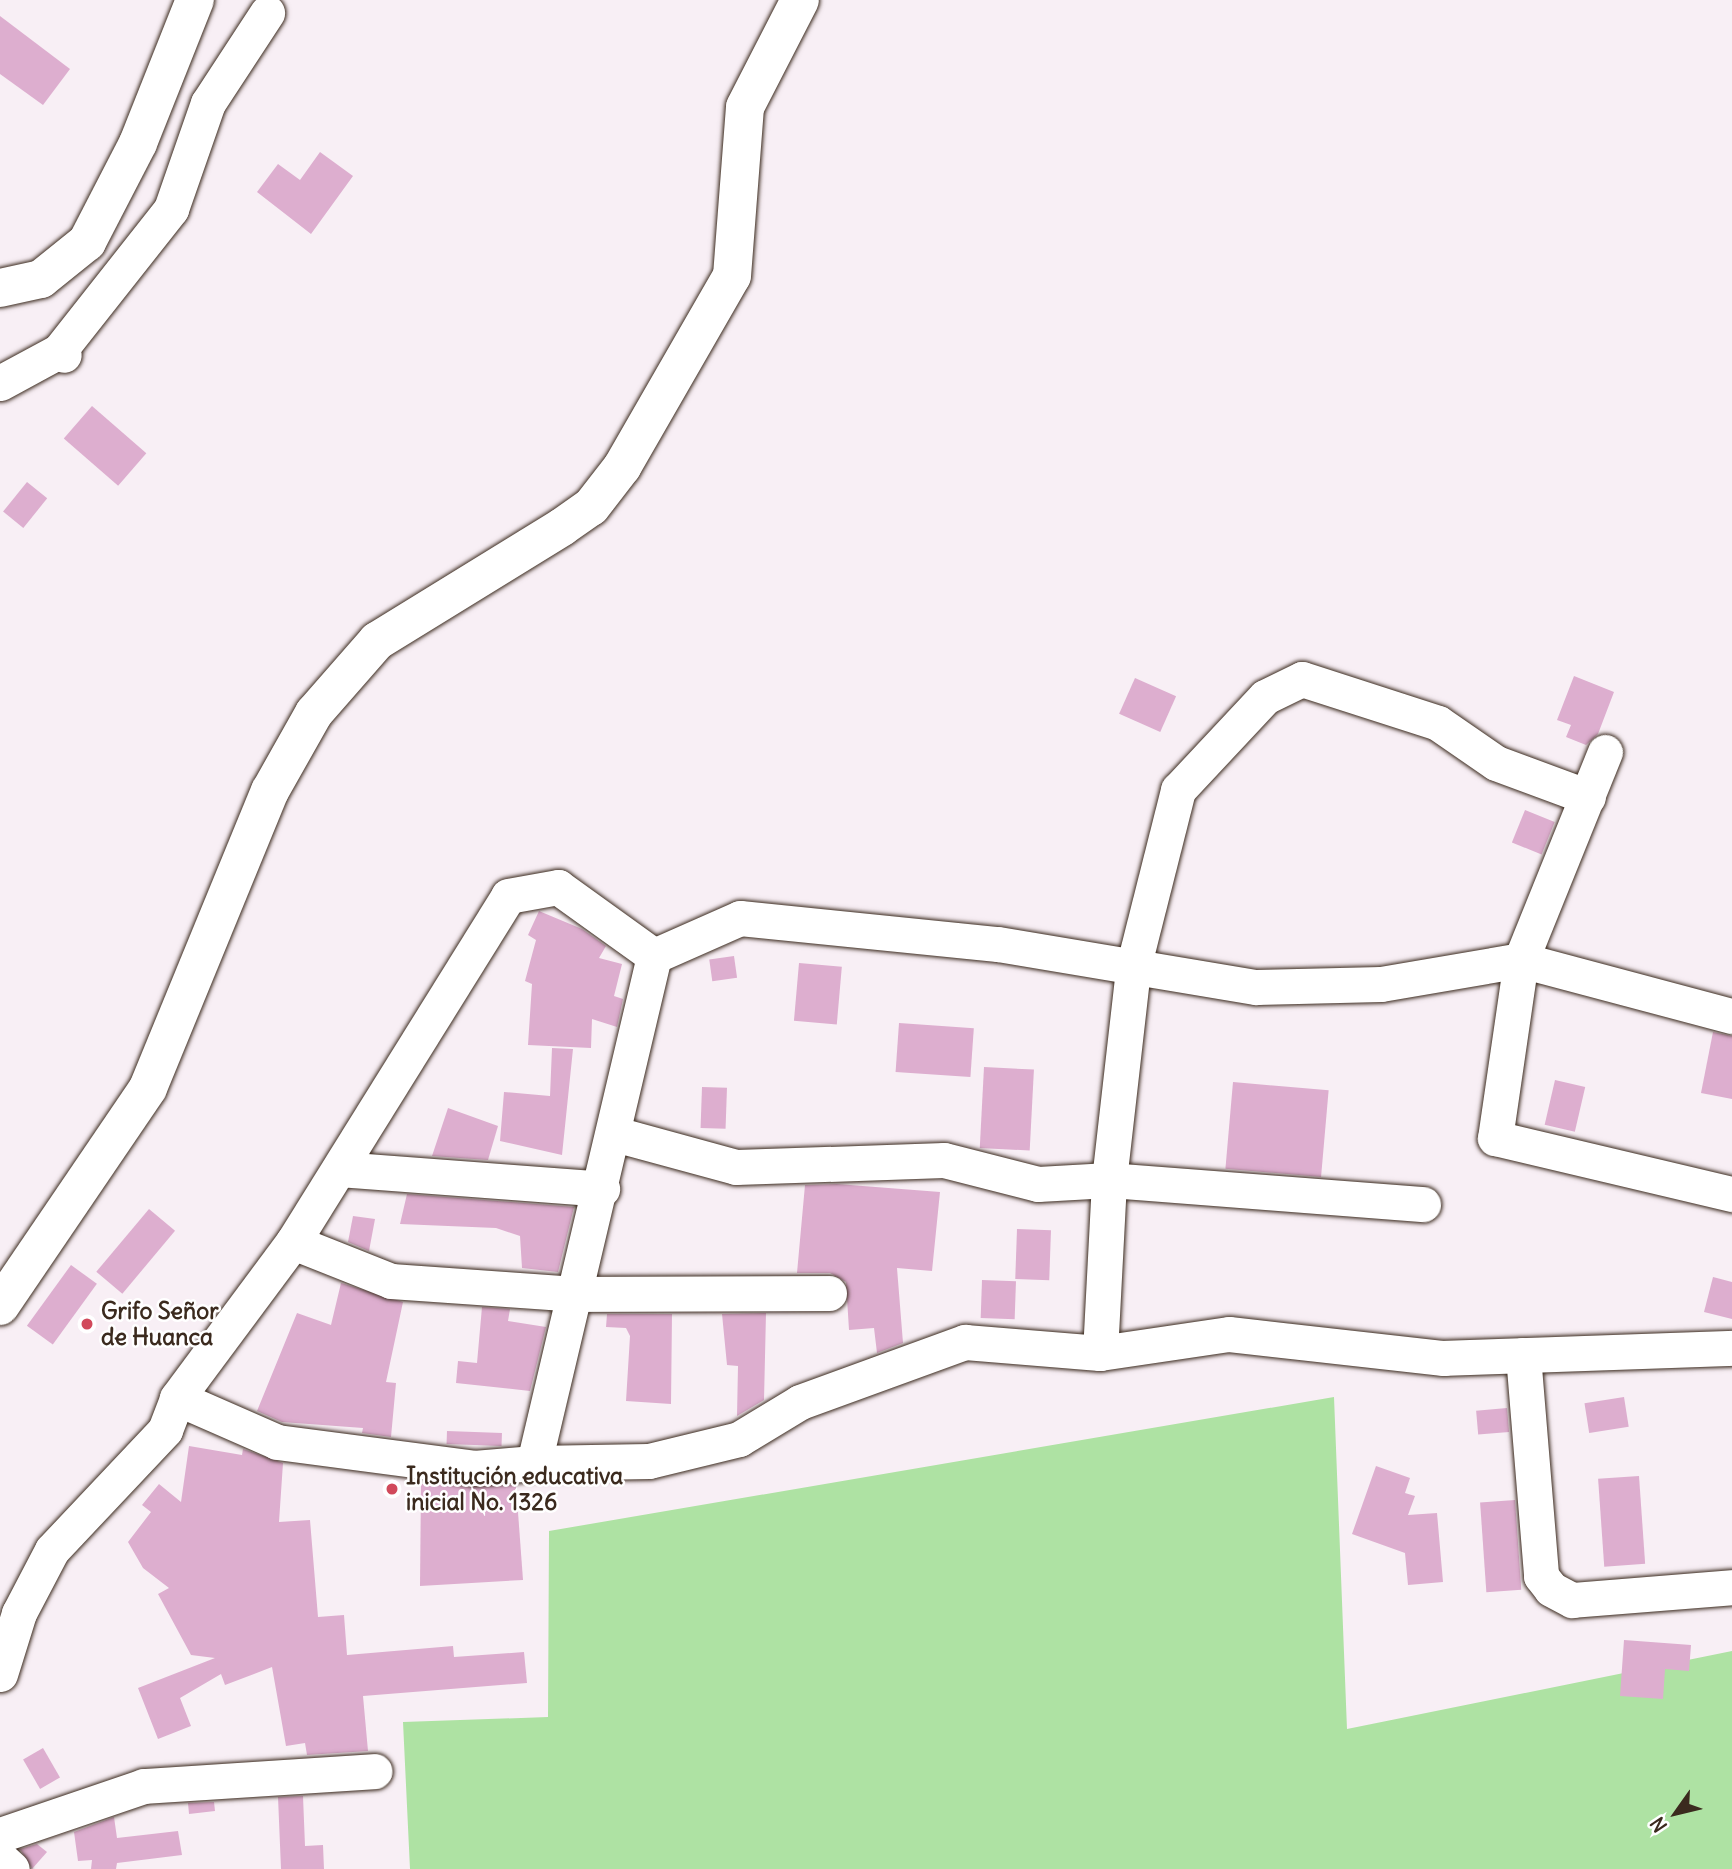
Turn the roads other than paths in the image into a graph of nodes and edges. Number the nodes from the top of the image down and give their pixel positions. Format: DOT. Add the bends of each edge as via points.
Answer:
graph roads {
  1 [pos="195,0"];
  2 [pos="800,0"];
  3 [pos="267,13"];
  4 [pos="0,288"];
  5 [pos="0,383"];
  6 [pos="1605,752"];
  7 [pos="1588,797"];
  8 [pos="654,956"];
  9 [pos="1521,960"];
  10 [pos="1133,968"];
  11 [pos="1732,1016"];
  12 [pos="615,1134"];
  13 [pos="339,1169"];
  14 [pos="1109,1180"];
  15 [pos="602,1189"];
  16 [pos="1732,1194"];
  17 [pos="1423,1204"];
  18 [pos="293,1242"];
  19 [pos="829,1293"];
  20 [pos="579,1294"];
  21 [pos="0,1306"];
  22 [pos="1732,1348"];
  23 [pos="1100,1353"];
  24 [pos="1523,1356"];
  25 [pos="177,1398"];
  26 [pos="534,1463"];
  27 [pos="1732,1587"];
  28 [pos="0,1674"];
  29 [pos="375,1772"];
  30 [pos="0,1835"];
  31 [pos="0,1858"];
  32 [pos="12,1869"];
  1 -- 4 [label="main road" via="138,144 87,242 41,279"];
  2 -- 21 [label="main road" via="745,107 732,276 622,467 590,507 562,527 377,641 314,713 270,791 148,1088"];
  3 -- 5 [label="street" via="208,103 171,209 61,353"];
  6 -- 7 [label="street"];
  7 -- 9 [label="street"];
  7 -- 10 [label="street" via="1496,763 1438,723 1302,679 1265,697 1178,790"];
  8 -- 10 [label="street" via="740,918 998,944"];
  8 -- 12 [label="street"];
  8 -- 13 [label="street" via="558,887 508,896"];
  9 -- 10 [label="street" via="1381,984 1256,988"];
  9 -- 11 [label="street"];
  9 -- 16 [label="street" via="1495,1138"];
  10 -- 14 [label="street"];
  12 -- 14 [label="street" via="737,1167 944,1160 1038,1184"];
  12 -- 15 [label="street"];
  13 -- 15 [label="street"];
  13 -- 18 [label="street"];
  14 -- 17 [label="street"];
  14 -- 23 [label="street"];
  15 -- 20 [label="street"];
  18 -- 20 [label="street" via="391,1281"];
  18 -- 25 [label="street"];
  19 -- 20 [label="street"];
  20 -- 26 [label="street"];
  22 -- 24 [label="street"];
  23 -- 24 [label="street" via="1229,1334 1444,1357"];
  23 -- 26 [label="street" via="965,1342 800,1402 739,1438 649,1461"];
  24 -- 27 [label="street" via="1541,1576 1551,1589 1572,1600"];
  25 -- 26 [label="street" via="277,1442 474,1468"];
  25 -- 28 [label="street" via="165,1430 52,1550 19,1614"];
  29 -- 30 [label="street" via="144,1786"];
  31 -- 32 [label="street"];
}
